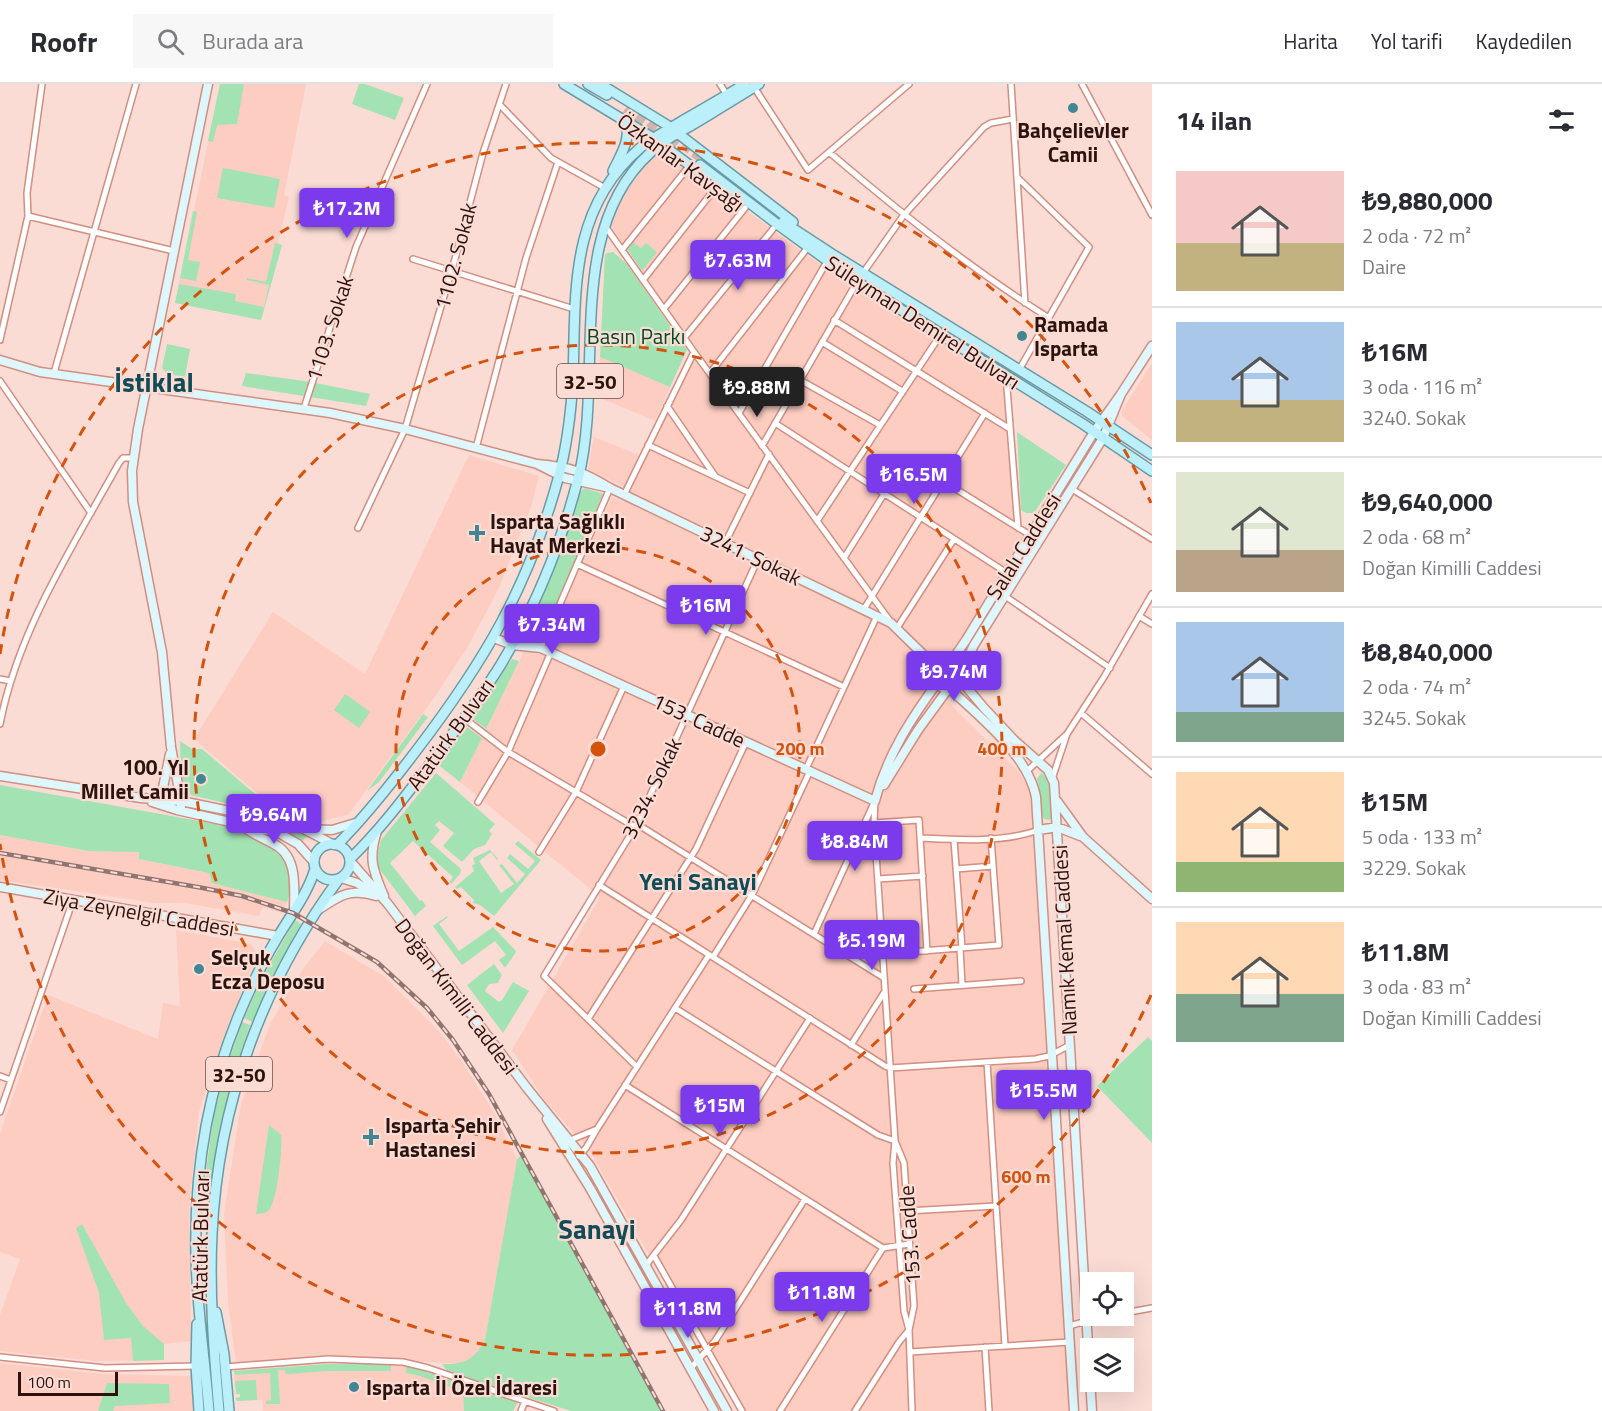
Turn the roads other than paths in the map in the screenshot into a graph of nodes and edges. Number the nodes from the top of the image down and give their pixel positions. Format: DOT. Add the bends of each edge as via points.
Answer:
graph roads {
  1 [pos="42,84"];
  2 [pos="136,84"];
  3 [pos="208,84"];
  4 [pos="427,84"];
  5 [pos="506,84"];
  6 [pos="564,84"];
  7 [pos="575,84"];
  8 [pos="588,84"];
  9 [pos="600,84"];
  10 [pos="720,84"];
  11 [pos="909,84"];
  12 [pos="1011,84"];
  13 [pos="1082,84"];
  14 [pos="753,85"];
  15 [pos="727,95"];
  16 [pos="500,105"];
  17 [pos="625,113"];
  18 [pos="1013,120"];
  19 [pos="674,130"];
  20 [pos="657,141"];
  21 [pos="829,152"];
  22 [pos="558,162"];
  23 [pos="697,163"];
  24 [pos="1017,177"];
  25 [pos="717,186"];
  26 [pos="604,188"];
  27 [pos="745,208"];
  28 [pos="1152,214"];
  29 [pos="28,216"];
  30 [pos="903,216"];
  31 [pos="605,226"];
  32 [pos="773,229"];
  33 [pos="94,233"];
  34 [pos="622,250"];
  35 [pos="174,251"];
  36 [pos="805,251"];
  37 [pos="413,259"];
  38 [pos="825,265"];
  39 [pos="451,271"];
  40 [pos="863,273"];
  41 [pos="643,280"];
  42 [pos="857,282"];
  43 [pos="517,291"];
  44 [pos="1025,303"];
  45 [pos="574,309"];
  46 [pos="664,309"];
  47 [pos="1049,318"];
  48 [pos="834,320"];
  49 [pos="941,334"];
  50 [pos="684,338"];
  51 [pos="0,340"];
  52 [pos="822,342"];
  53 [pos="1152,346"];
  54 [pos="694,352"];
  55 [pos="0,360"];
  56 [pos="915,370"];
  57 [pos="1019,370"];
  58 [pos="710,373"];
  59 [pos="54,374"];
  60 [pos="1006,375"];
  61 [pos="800,380"];
  62 [pos="0,381"];
  63 [pos="147,386"];
  64 [pos="902,391"];
  65 [pos="667,406"];
  66 [pos="304,408"];
  67 [pos="739,413"];
  68 [pos="985,413"];
  69 [pos="775,423"];
  70 [pos="1105,424"];
  71 [pos="880,425"];
  72 [pos="405,429"];
  73 [pos="1010,429"];
  74 [pos="1094,432"];
  75 [pos="1103,438"];
  76 [pos="648,445"];
  77 [pos="762,446"];
  78 [pos="476,448"];
  79 [pos="769,454"];
  80 [pos="1152,455"];
  81 [pos="133,458"];
  82 [pos="560,471"];
  83 [pos="580,471"];
  84 [pos="850,471"];
  85 [pos="1152,471"];
  86 [pos="716,477"];
  87 [pos="577,481"];
  88 [pos="943,481"];
  89 [pos="610,488"];
  90 [pos="1072,489"];
  91 [pos="750,493"];
  92 [pos="884,494"];
  93 [pos="624,495"];
  94 [pos="91,513"];
  95 [pos="921,517"];
  96 [pos="817,521"];
  97 [pos="358,528"];
  98 [pos="1018,528"];
  99 [pos="1030,535"];
  100 [pos="954,539"];
  101 [pos="1152,539"];
  102 [pos="725,543"];
  103 [pos="844,558"];
  104 [pos="758,559"];
  105 [pos="577,564"];
  106 [pos="1007,573"];
  107 [pos="1152,594"];
  108 [pos="872,596"];
  109 [pos="1005,596"];
  110 [pos="864,609"];
  111 [pos="877,616"];
  112 [pos="1139,616"];
  113 [pos="504,621"];
  114 [pos="1152,624"];
  115 [pos="894,626"];
  116 [pos="520,631"];
  117 [pos="724,632"];
  118 [pos="494,638"];
  119 [pos="512,645"];
  120 [pos="541,648"];
  121 [pos="551,652"];
  122 [pos="1110,668"];
  123 [pos="942,675"];
  124 [pos="959,677"];
  125 [pos="0,680"];
  126 [pos="10,681"];
  127 [pos="624,686"];
  128 [pos="844,687"];
  129 [pos="949,689"];
  130 [pos="1081,713"];
  131 [pos="687,715"];
  132 [pos="464,718"];
  133 [pos="0,724"];
  134 [pos="1067,734"];
  135 [pos="746,742"];
  136 [pos="171,747"];
  137 [pos="508,752"];
  138 [pos="1039,762"];
  139 [pos="808,770"];
  140 [pos="1027,771"];
  141 [pos="1152,774"];
  142 [pos="0,776"];
  143 [pos="1053,776"];
  144 [pos="576,792"];
  145 [pos="1056,800"];
  146 [pos="875,801"];
  147 [pos="160,802"];
  148 [pos="478,802"];
  149 [pos="181,806"];
  150 [pos="359,822"];
  151 [pos="239,823"];
  152 [pos="874,823"];
  153 [pos="636,825"];
  154 [pos="1057,827"];
  155 [pos="302,828"];
  156 [pos="377,829"];
  157 [pos="1039,830"];
  158 [pos="1083,837"];
  159 [pos="920,838"];
  160 [pos="991,838"];
  161 [pos="954,840"];
  162 [pos="335,845"];
  163 [pos="539,852"];
  164 [pos="691,857"];
  165 [pos="350,860"];
  166 [pos="315,865"];
  167 [pos="993,866"];
  168 [pos="956,869"];
  169 [pos="922,876"];
  170 [pos="340,878"];
  171 [pos="878,879"];
  172 [pos="599,885"];
  173 [pos="0,887"];
  174 [pos="752,895"];
  175 [pos="376,896"];
  176 [pos="1152,899"];
  177 [pos="73,900"];
  178 [pos="388,904"];
  179 [pos="294,912"];
  180 [pos="315,912"];
  181 [pos="652,919"];
  182 [pos="814,934"];
  183 [pos="278,936"];
  184 [pos="961,948"];
  185 [pos="927,951"];
  186 [pos="883,954"];
  187 [pos="711,956"];
  188 [pos="884,978"];
  189 [pos="1021,981"];
  190 [pos="962,985"];
  191 [pos="914,989"];
  192 [pos="885,991"];
  193 [pos="675,1008"];
  194 [pos="810,1018"];
  195 [pos="588,1019"];
  196 [pos="851,1045"];
  197 [pos="1070,1046"];
  198 [pos="1053,1054"];
  199 [pos="987,1062"];
  200 [pos="637,1067"];
  201 [pos="890,1068"];
  202 [pos="776,1071"];
  203 [pos="0,1076"];
  204 [pos="11,1080"];
  205 [pos="625,1085"];
  206 [pos="0,1112"];
  207 [pos="597,1129"];
  208 [pos="895,1141"];
  209 [pos="566,1142"];
  210 [pos="726,1149"];
  211 [pos="581,1154"];
  212 [pos="573,1161"];
  213 [pos="805,1199"];
  214 [pos="996,1206"];
  215 [pos="907,1211"];
  216 [pos="909,1244"];
  217 [pos="899,1245"];
  218 [pos="883,1248"];
  219 [pos="654,1256"];
  220 [pos="646,1265"];
  221 [pos="1083,1272"];
  222 [pos="212,1292"];
  223 [pos="198,1301"];
  224 [pos="1152,1308"];
  225 [pos="1134,1311"];
  226 [pos="1080,1322"];
  227 [pos="1069,1326"];
  228 [pos="1086,1326"];
  229 [pos="909,1330"];
  230 [pos="1070,1342"];
  231 [pos="1005,1346"];
  232 [pos="985,1347"];
  233 [pos="708,1351"];
  234 [pos="910,1352"];
  235 [pos="0,1357"];
  236 [pos="699,1360"];
  237 [pos="196,1366"];
  238 [pos="225,1367"];
  239 [pos="690,1369"];
  240 [pos="525,1401"];
  241 [pos="200,1411"];
  242 [pos="209,1411"];
  243 [pos="219,1411"];
  244 [pos="229,1411"];
  245 [pos="521,1411"];
  246 [pos="554,1411"];
  247 [pos="714,1411"];
  248 [pos="727,1411"];
  249 [pos="742,1411"];
  250 [pos="780,1411"];
  251 [pos="855,1411"];
  252 [pos="912,1411"];
  253 [pos="989,1411"];
  254 [pos="1074,1411"];
  255 [pos="1092,1411"];
  1 -- 29 [label="street" via="27,193"];
  2 -- 33 [label="street"];
  3 -- 35 [label="street"];
  4 -- 66 [label="street, 1103. Sokak" via="356,247"];
  5 -- 16 [label="street, 1102. Sokak"];
  6 -- 17 [label="main road, Özkanlar Kavşağı"];
  7 -- 17 [label="main road"];
  8 -- 17 [label="main road"];
  9 -- 19 [label="main road, Özkanlar Kavşağı"];
  10 -- 15 [label="street"];
  11 -- 21 [label="street"];
  12 -- 18 [label="street"];
  13 -- 28 [label="street"];
  14 -- 15 [label="main road, 32-50"];
  14 -- 19 [label="main road, 32-50"];
  14 -- 21 [label="street" via="808,170"];
  15 -- 19 [label="main road, 32-50"];
  16 -- 22 [label="street" via="543,152"];
  16 -- 39 [label="street, 1102. Sokak"];
  17 -- 20 [label="main road, Özkanlar Kavşağı"];
  17 -- 26 [label="main road" via="627,139"];
  18 -- 24 [label="street"];
  18 -- 30 [label="street" via="984,127"];
  19 -- 20 [label="main road, Atatürk Bulvarı / 32-50"];
  19 -- 40 [label="main road, Özkanlar Kavşağı"];
  20 -- 23 [label="main road, Özkanlar Kavşağı"];
  20 -- 26 [label="main road, Atatürk Bulvarı / 32-50" via="628,159"];
  20 -- 31 [label="main road, Atatürk Bulvarı / 32-50" via="616,198"];
  21 -- 30 [label="street"];
  22 -- 26 [label="street"];
  22 -- 43 [label="street"];
  23 -- 25 [label="main road, Özkanlar Kavşağı"];
  23 -- 34 [label="street"];
  23 -- 40 [label="main road, Süleyman Demirel Bulvarı"];
  23 -- 42 [label="main road, Süleyman Demirel Bulvarı"];
  24 -- 44 [label="street"];
  24 -- 47 [label="street" via="1089,247"];
  25 -- 27 [label="main road, Özkanlar Kavşağı"];
  25 -- 41 [label="street"];
  26 -- 45 [label="main road, Atatürk Bulvarı / 32-50" via="581,248"];
  27 -- 32 [label="main road, Özkanlar Kavşağı"];
  27 -- 46 [label="street"];
  29 -- 33 [label="street"];
  29 -- 51 [label="street"];
  30 -- 40 [label="street"];
  30 -- 44 [label="street"];
  31 -- 34 [label="street"];
  31 -- 83 [label="main road, Atatürk Bulvarı / 32-50" via="595,274 590,394"];
  32 -- 36 [label="main road, Özkanlar Kavşağı"];
  32 -- 50 [label="street"];
  33 -- 35 [label="street"];
  33 -- 59 [label="street"];
  34 -- 41 [label="street"];
  35 -- 63 [label="street"];
  36 -- 38 [label="main road, Özkanlar Kavşağı"];
  36 -- 58 [label="street"];
  37 -- 39 [label="street"];
  38 -- 42 [label="main road, Özkanlar Kavşağı"];
  38 -- 67 [label="street"];
  39 -- 43 [label="street"];
  39 -- 72 [label="street, 1102. Sokak"];
  40 -- 57 [label="main road"];
  41 -- 46 [label="street"];
  42 -- 48 [label="street"];
  42 -- 49 [label="main road, Süleyman Demirel Bulvarı"];
  43 -- 45 [label="street"];
  43 -- 78 [label="street"];
  44 -- 47 [label="street"];
  45 -- 82 [label="main road, Atatürk Bulvarı / 32-50" via="571,403"];
  46 -- 50 [label="street"];
  47 -- 57 [label="street"];
  48 -- 52 [label="street"];
  48 -- 56 [label="street"];
  49 -- 56 [label="street"];
  49 -- 60 [label="main road, Süleyman Demirel Bulvarı"];
  50 -- 54 [label="street"];
  52 -- 61 [label="street"];
  52 -- 64 [label="street"];
  53 -- 70 [label="street"];
  54 -- 58 [label="street"];
  54 -- 65 [label="street"];
  55 -- 59 [label="street"];
  56 -- 64 [label="street"];
  56 -- 68 [label="street"];
  57 -- 70 [label="main road"];
  58 -- 67 [label="street"];
  59 -- 63 [label="street"];
  60 -- 73 [label="street"];
  60 -- 74 [label="main road, Süleyman Demirel Bulvarı"];
  61 -- 69 [label="street"];
  61 -- 71 [label="street"];
  62 -- 94 [label="street"];
  63 -- 66 [label="street"];
  63 -- 81 [label="street"];
  64 -- 71 [label="street"];
  65 -- 76 [label="street"];
  65 -- 86 [label="street"];
  66 -- 72 [label="street"];
  67 -- 77 [label="street"];
  68 -- 73 [label="street"];
  68 -- 88 [label="street"];
  69 -- 77 [label="street"];
  69 -- 84 [label="street"];
  70 -- 74 [label="street, Salalı Caddesi"];
  70 -- 75 [label="street, Salalı Caddesi"];
  70 -- 80 [label="main road"];
  71 -- 84 [label="street"];
  72 -- 78 [label="street"];
  72 -- 97 [label="street, 1102. Sokak"];
  73 -- 98 [label="street"];
  74 -- 75 [label="main road, Süleyman Demirel Bulvarı"];
  74 -- 99 [label="street, Salalı Caddesi"];
  75 -- 85 [label="main road, Süleyman Demirel Bulvarı"];
  75 -- 90 [label="street, Salalı Caddesi"];
  76 -- 86 [label="street"];
  76 -- 93 [label="street"];
  77 -- 79 [label="street"];
  78 -- 82 [label="street"];
  79 -- 91 [label="street"];
  79 -- 96 [label="street"];
  81 -- 94 [label="street" via="123,458 119,463"];
  81 -- 136 [label="street" via="133,502 162,652"];
  82 -- 83 [label="street, 3241. Sokak"];
  82 -- 87 [label="street, 3241. Sokak"];
  82 -- 113 [label="main road, Atatürk Bulvarı / 32-50" via="536,551"];
  83 -- 87 [label="main road, Atatürk Bulvarı / 32-50"];
  83 -- 89 [label="street, 3241. Sokak"];
  84 -- 92 [label="street"];
  84 -- 96 [label="street"];
  86 -- 91 [label="street"];
  87 -- 89 [label="street, 3241. Sokak"];
  87 -- 116 [label="main road, Atatürk Bulvarı / 32-50" via="552,558"];
  88 -- 95 [label="street"];
  88 -- 98 [label="street"];
  89 -- 93 [label="street, 3241. Sokak"];
  89 -- 105 [label="street"];
  90 -- 101 [label="street"];
  90 -- 109 [label="street, Salalı Caddesi"];
  91 -- 102 [label="street"];
  92 -- 95 [label="street"];
  92 -- 103 [label="street"];
  93 -- 102 [label="street, 3241. Sokak"];
  94 -- 126 [label="street" via="38,614"];
  95 -- 100 [label="street"];
  95 -- 108 [label="street"];
  96 -- 103 [label="street"];
  98 -- 99 [label="street"];
  99 -- 106 [label="street, Salalı Caddesi"];
  100 -- 106 [label="street"];
  100 -- 115 [label="street"];
  102 -- 104 [label="street, 3241. Sokak"];
  103 -- 108 [label="street"];
  104 -- 110 [label="street, 3241. Sokak"];
  104 -- 117 [label="street, 3234. Sokak"];
  105 -- 117 [label="street"];
  105 -- 120 [label="street"];
  106 -- 123 [label="street, Salalı Caddesi"];
  107 -- 112 [label="street"];
  108 -- 110 [label="street"];
  108 -- 115 [label="street"];
  109 -- 122 [label="street"];
  109 -- 124 [label="street, Salalı Caddesi"];
  110 -- 111 [label="street, 3241. Sokak"];
  111 -- 115 [label="street, 3241. Sokak"];
  111 -- 128 [label="street"];
  112 -- 114 [label="street"];
  112 -- 122 [label="street"];
  113 -- 116 [label="street"];
  113 -- 118 [label="main road, Atatürk Bulvarı / 32-50"];
  115 -- 123 [label="street, 3241. Sokak"];
  116 -- 119 [label="main road, Atatürk Bulvarı / 32-50"];
  116 -- 120 [label="street"];
  117 -- 128 [label="street"];
  117 -- 131 [label="street, 3234. Sokak"];
  118 -- 119 [label="street"];
  118 -- 150 [label="main road, Atatürk Bulvarı / 32-50" via="440,719"];
  119 -- 120 [label="street"];
  119 -- 132 [label="main road, Atatürk Bulvarı / 32-50"];
  120 -- 121 [label="street, 153. Cadde"];
  121 -- 127 [label="street, 153. Cadde"];
  121 -- 137 [label="street"];
  122 -- 130 [label="street"];
  123 -- 124 [label="street" via="951,670"];
  123 -- 129 [label="street" via="941,685"];
  123 -- 146 [label="street, Salalı Caddesi" via="891,755"];
  124 -- 129 [label="street" via="957,686"];
  124 -- 138 [label="street" via="1015,741"];
  125 -- 126 [label="street"];
  126 -- 133 [label="street"];
  127 -- 131 [label="street, 153. Cadde"];
  127 -- 144 [label="street"];
  128 -- 139 [label="street"];
  129 -- 140 [label="street"];
  129 -- 146 [label="street" via="918,730"];
  130 -- 134 [label="street"];
  130 -- 141 [label="street"];
  131 -- 135 [label="street, 153. Cadde"];
  131 -- 153 [label="street, 3234. Sokak"];
  132 -- 137 [label="street"];
  132 -- 156 [label="main road, Atatürk Bulvarı / 32-50"];
  134 -- 138 [label="street"];
  134 -- 143 [label="street"];
  135 -- 139 [label="street, 153. Cadde"];
  135 -- 164 [label="street"];
  136 -- 147 [label="street"];
  136 -- 149 [label="street"];
  137 -- 144 [label="street"];
  137 -- 148 [label="street"];
  138 -- 140 [label="street"];
  138 -- 143 [label="street"];
  139 -- 146 [label="street, 153. Cadde"];
  139 -- 174 [label="street"];
  140 -- 157 [label="street, Namık Kemal Caddesi" via="1034,788"];
  142 -- 147 [label="street"];
  143 -- 145 [label="street, Namık Kemal Caddesi"];
  144 -- 153 [label="street"];
  144 -- 163 [label="street"];
  145 -- 154 [label="street, Namık Kemal Caddesi"];
  145 -- 158 [label="street"];
  146 -- 152 [label="street, 153. Cadde"];
  146 -- 182 [label="street"];
  147 -- 149 [label="street"];
  149 -- 151 [label="street"];
  149 -- 155 [label="street"];
  150 -- 155 [label="street" via="332,830"];
  150 -- 162 [label="main road, Atatürk Bulvarı / 32-50"];
  151 -- 166 [label="street" via="285,835 304,849"];
  151 -- 179 [label="street" via="253,835 277,846 289,861 295,876"];
  152 -- 159 [label="street" via="919,820"];
  152 -- 171 [label="street, 153. Cadde"];
  153 -- 164 [label="street"];
  153 -- 172 [label="street, 3234. Sokak"];
  154 -- 157 [label="street"];
  154 -- 158 [label="street"];
  154 -- 197 [label="street, Namık Kemal Caddesi"];
  155 -- 162 [label="street"];
  156 -- 165 [label="main road, Atatürk Bulvarı / 32-50"];
  156 -- 178 [label="street" via="372,865"];
  157 -- 160 [label="street" via="1017,837"];
  157 -- 198 [label="street, Namık Kemal Caddesi"];
  158 -- 176 [label="street"];
  159 -- 161 [label="street"];
  159 -- 169 [label="street"];
  160 -- 161 [label="street"];
  160 -- 167 [label="street"];
  161 -- 168 [label="street"];
  162 -- 165 [label="main road" via="346,851"];
  162 -- 166 [label="main road" via="319,850"];
  164 -- 174 [label="street"];
  164 -- 181 [label="street"];
  165 -- 170 [label="main road" via="349,868"];
  165 -- 178 [label="street, Doğan Kimilli Caddesi"];
  166 -- 170 [label="main road" via="324,878"];
  166 -- 179 [label="main road, Atatürk Bulvarı / 32-50" via="309,887"];
  167 -- 168 [label="street"];
  167 -- 184 [label="street" via="999,945"];
  168 -- 184 [label="street"];
  169 -- 171 [label="street"];
  169 -- 185 [label="street"];
  170 -- 175 [label="street, Doğan Kimilli Caddesi" via="359,884"];
  170 -- 180 [label="main road, Atatürk Bulvarı / 32-50"];
  171 -- 186 [label="street, 153. Cadde"];
  172 -- 181 [label="street"];
  172 -- 195 [label="street, 3234. Sokak" via="544,976"];
  173 -- 177 [label="street, Ziya Zeynelgil Caddesi"];
  174 -- 182 [label="street"];
  174 -- 187 [label="street"];
  175 -- 178 [label="street, Doğan Kimilli Caddesi"];
  175 -- 180 [label="street" via="346,894"];
  177 -- 183 [label="street, Ziya Zeynelgil Caddesi"];
  177 -- 204 [label="street"];
  178 -- 209 [label="street, Doğan Kimilli Caddesi"];
  179 -- 183 [label="main road, Atatürk Bulvarı / 32-50"];
  180 -- 222 [label="main road, Atatürk Bulvarı / 32-50" via="272,989 236,1086 215,1194"];
  181 -- 187 [label="street"];
  181 -- 195 [label="street"];
  182 -- 188 [label="street"];
  183 -- 223 [label="main road, Atatürk Bulvarı / 32-50" via="238,1018 209,1113 197,1197"];
  184 -- 185 [label="street"];
  184 -- 190 [label="street"];
  185 -- 186 [label="street"];
  186 -- 188 [label="street, 153. Cadde"];
  187 -- 193 [label="street"];
  187 -- 194 [label="street"];
  188 -- 192 [label="street, 153. Cadde"];
  189 -- 190 [label="street"];
  190 -- 191 [label="street"];
  192 -- 196 [label="street"];
  192 -- 201 [label="street, 153. Cadde"];
  193 -- 200 [label="street"];
  193 -- 202 [label="street"];
  194 -- 196 [label="street"];
  194 -- 202 [label="street"];
  195 -- 200 [label="street"];
  196 -- 201 [label="street"];
  197 -- 198 [label="street"];
  197 -- 221 [label="street, Namık Kemal Caddesi"];
  198 -- 199 [label="street"];
  198 -- 227 [label="street, Namık Kemal Caddesi"];
  199 -- 201 [label="street"];
  199 -- 214 [label="street"];
  200 -- 205 [label="street"];
  201 -- 208 [label="street, 153. Cadde"];
  202 -- 208 [label="street" via="878,1135"];
  202 -- 210 [label="street"];
  203 -- 204 [label="street"];
  204 -- 206 [label="street"];
  205 -- 207 [label="street"];
  205 -- 210 [label="street"];
  207 -- 209 [label="street"];
  207 -- 211 [label="street"];
  208 -- 215 [label="street, 153. Cadde" via="903,1158"];
  208 -- 217 [label="street, 153. Cadde"];
  209 -- 211 [label="street, Doğan Kimilli Caddesi"];
  209 -- 212 [label="street, Doğan Kimilli Caddesi"];
  210 -- 213 [label="street"];
  210 -- 219 [label="street"];
  211 -- 212 [label="street"];
  211 -- 220 [label="street, Doğan Kimilli Caddesi"];
  212 -- 239 [label="street, Doğan Kimilli Caddesi"];
  213 -- 218 [label="street"];
  213 -- 233 [label="street"];
  214 -- 215 [label="street"];
  214 -- 231 [label="street"];
  215 -- 216 [label="street, 153. Cadde"];
  216 -- 217 [label="street"];
  216 -- 229 [label="street, 153. Cadde" via="914,1306"];
  217 -- 218 [label="street"];
  217 -- 229 [label="street, 153. Cadde"];
  218 -- 250 [label="street"];
  219 -- 220 [label="street"];
  219 -- 233 [label="street"];
  220 -- 236 [label="street, Doğan Kimilli Caddesi"];
  222 -- 238 [label="main road"];
  222 -- 243 [label="main road, Atatürk Bulvarı / 32-50"];
  223 -- 237 [label="main road"];
  223 -- 242 [label="main road, Atatürk Bulvarı / 32-50"];
  224 -- 225 [label="street"];
  226 -- 227 [label="street"];
  227 -- 230 [label="street, Namık Kemal Caddesi"];
  228 -- 255 [label="street, Namık Kemal Caddesi"];
  229 -- 234 [label="street, 153. Cadde"];
  229 -- 251 [label="street"];
  230 -- 231 [label="street"];
  230 -- 254 [label="street, Namık Kemal Caddesi"];
  231 -- 232 [label="street"];
  232 -- 234 [label="street"];
  232 -- 253 [label="street"];
  233 -- 236 [label="street"];
  233 -- 249 [label="street"];
  234 -- 252 [label="street, 153. Cadde"];
  235 -- 237 [label="street" via="105,1368"];
  236 -- 239 [label="street"];
  236 -- 248 [label="street, Doğan Kimilli Caddesi"];
  237 -- 241 [label="main road"];
  238 -- 240 [label="street" via="328,1359 393,1361 428,1368"];
  238 -- 244 [label="main road"];
  239 -- 247 [label="street, Doğan Kimilli Caddesi"];
  240 -- 245 [label="street"];
  240 -- 246 [label="street"];
}
